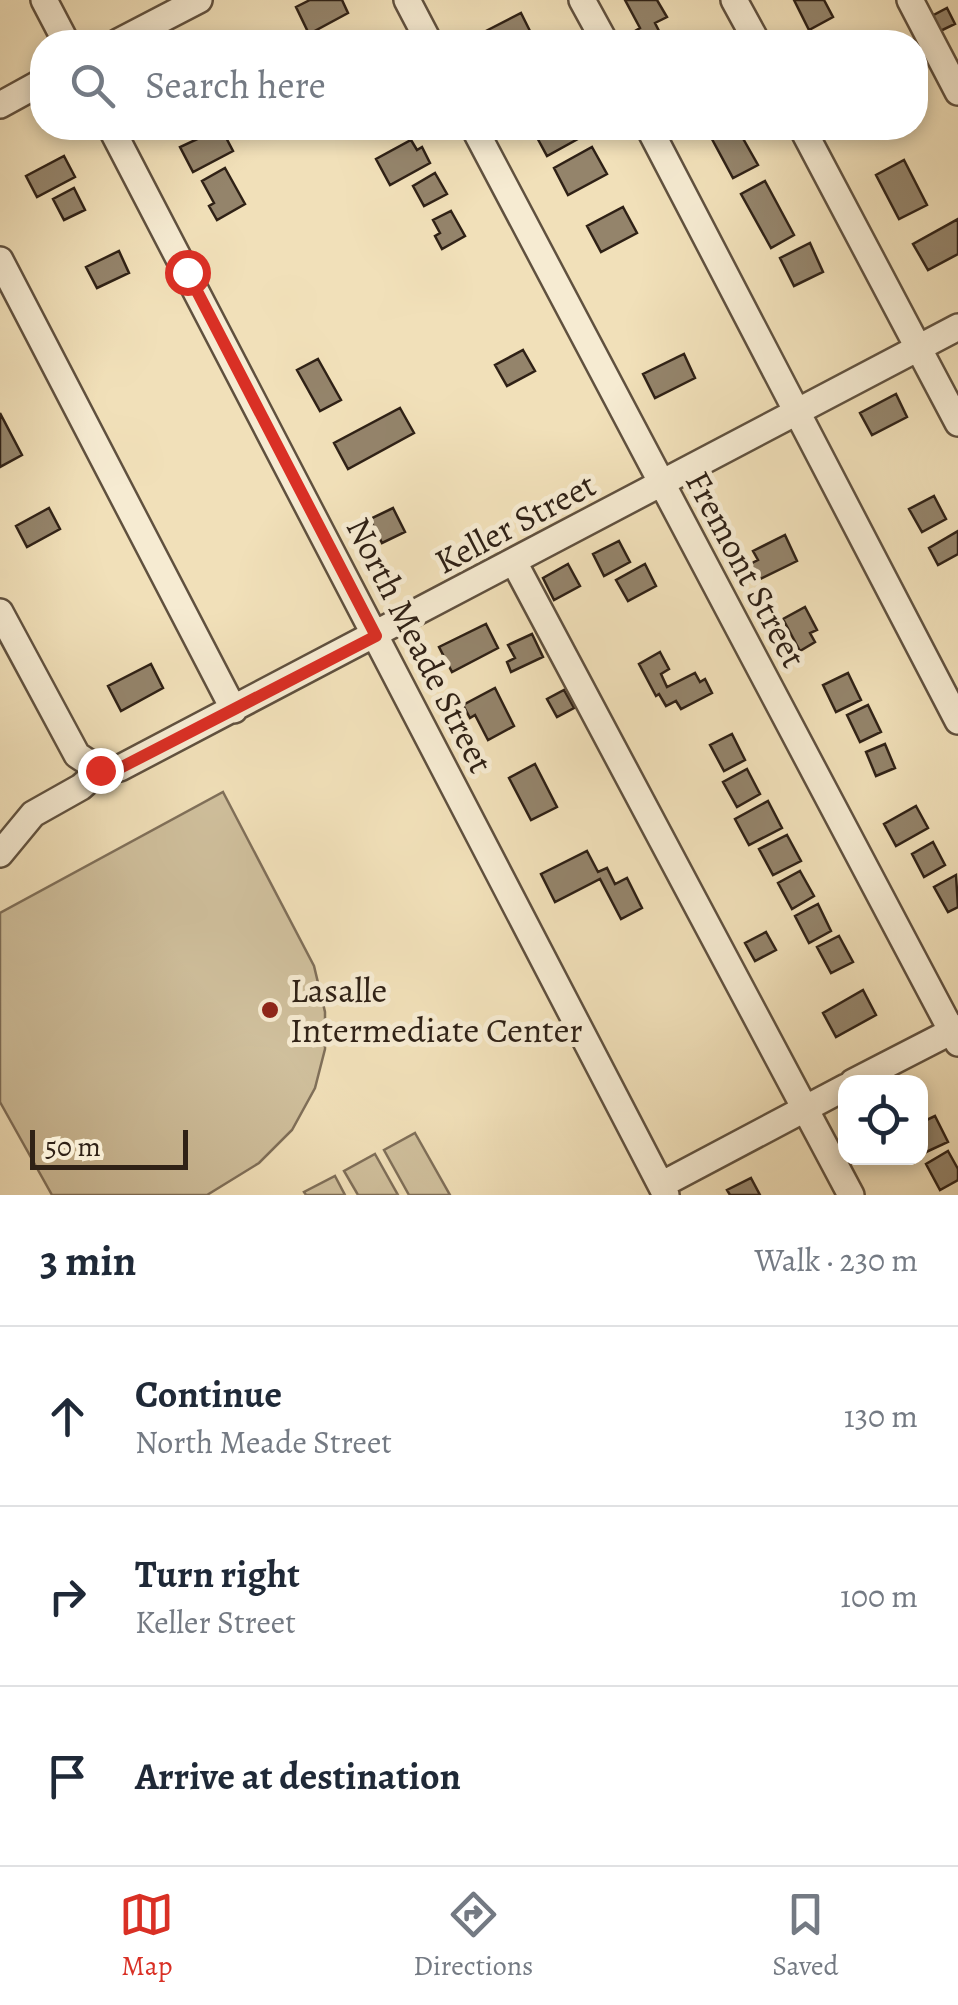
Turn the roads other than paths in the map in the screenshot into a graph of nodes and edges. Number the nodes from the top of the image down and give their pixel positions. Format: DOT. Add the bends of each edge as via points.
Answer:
graph roads {
  1 [pos="44,0"];
  2 [pos="199,0"];
  3 [pos="407,0"];
  4 [pos="582,0"];
  5 [pos="734,0"];
  6 [pos="910,0"];
  7 [pos="60,30"];
  8 [pos="141,30"];
  9 [pos="423,30"];
  10 [pos="598,30"];
  11 [pos="750,30"];
  12 [pos="926,30"];
  13 [pos="928,34"];
  14 [pos="30,89"];
  15 [pos="958,92"];
  16 [pos="0,105"];
  17 [pos="117,140"];
  18 [pos="480,140"];
  19 [pos="655,140"];
  20 [pos="808,140"];
  21 [pos="0,260"];
  22 [pos="958,327"];
  23 [pos="918,348"];
  24 [pos="798,413"];
  25 [pos="958,424"];
  26 [pos="662,485"];
  27 [pos="514,562"];
  28 [pos="0,612"];
  29 [pos="376,636"];
  30 [pos="234,710"];
  31 [pos="958,721"];
  32 [pos="100,770"];
  33 [pos="0,854"];
  34 [pos="956,1034"];
  35 [pos="869,1075"];
  36 [pos="838,1091"];
  37 [pos="804,1108"];
  38 [pos="663,1190"];
  39 [pos="850,1195"];
  1 -- 7 [label="street"];
  2 -- 8 [label="street"];
  3 -- 9 [label="street"];
  4 -- 10 [label="street"];
  5 -- 11 [label="street"];
  6 -- 12 [label="street"];
  13 -- 15 [label="street"];
  14 -- 16 [label="street"];
  17 -- 29 [label="street, North Meade Street"];
  18 -- 26 [label="street, Fremont Street"];
  19 -- 24 [label="street"];
  20 -- 23 [label="street"];
  21 -- 30 [label="street"];
  22 -- 23 [label="street, Keller Street"];
  23 -- 24 [label="street, Keller Street"];
  23 -- 25 [label="street"];
  24 -- 26 [label="street, Keller Street"];
  24 -- 31 [label="street"];
  26 -- 27 [label="street, Keller Street"];
  26 -- 34 [label="street, Fremont Street"];
  27 -- 29 [label="street, Keller Street"];
  27 -- 37 [label="street"];
  28 -- 32 [label="street" via="76,755"];
  29 -- 30 [label="street, Keller Street"];
  29 -- 38 [label="street, North Meade Street"];
  30 -- 32 [label="street, Keller Street" via="120,768"];
  32 -- 33 [label="street, Keller Street" via="33,814"];
  34 -- 35 [label="street"];
  36 -- 37 [label="street"];
  37 -- 38 [label="street"];
  37 -- 39 [label="street"];
}
